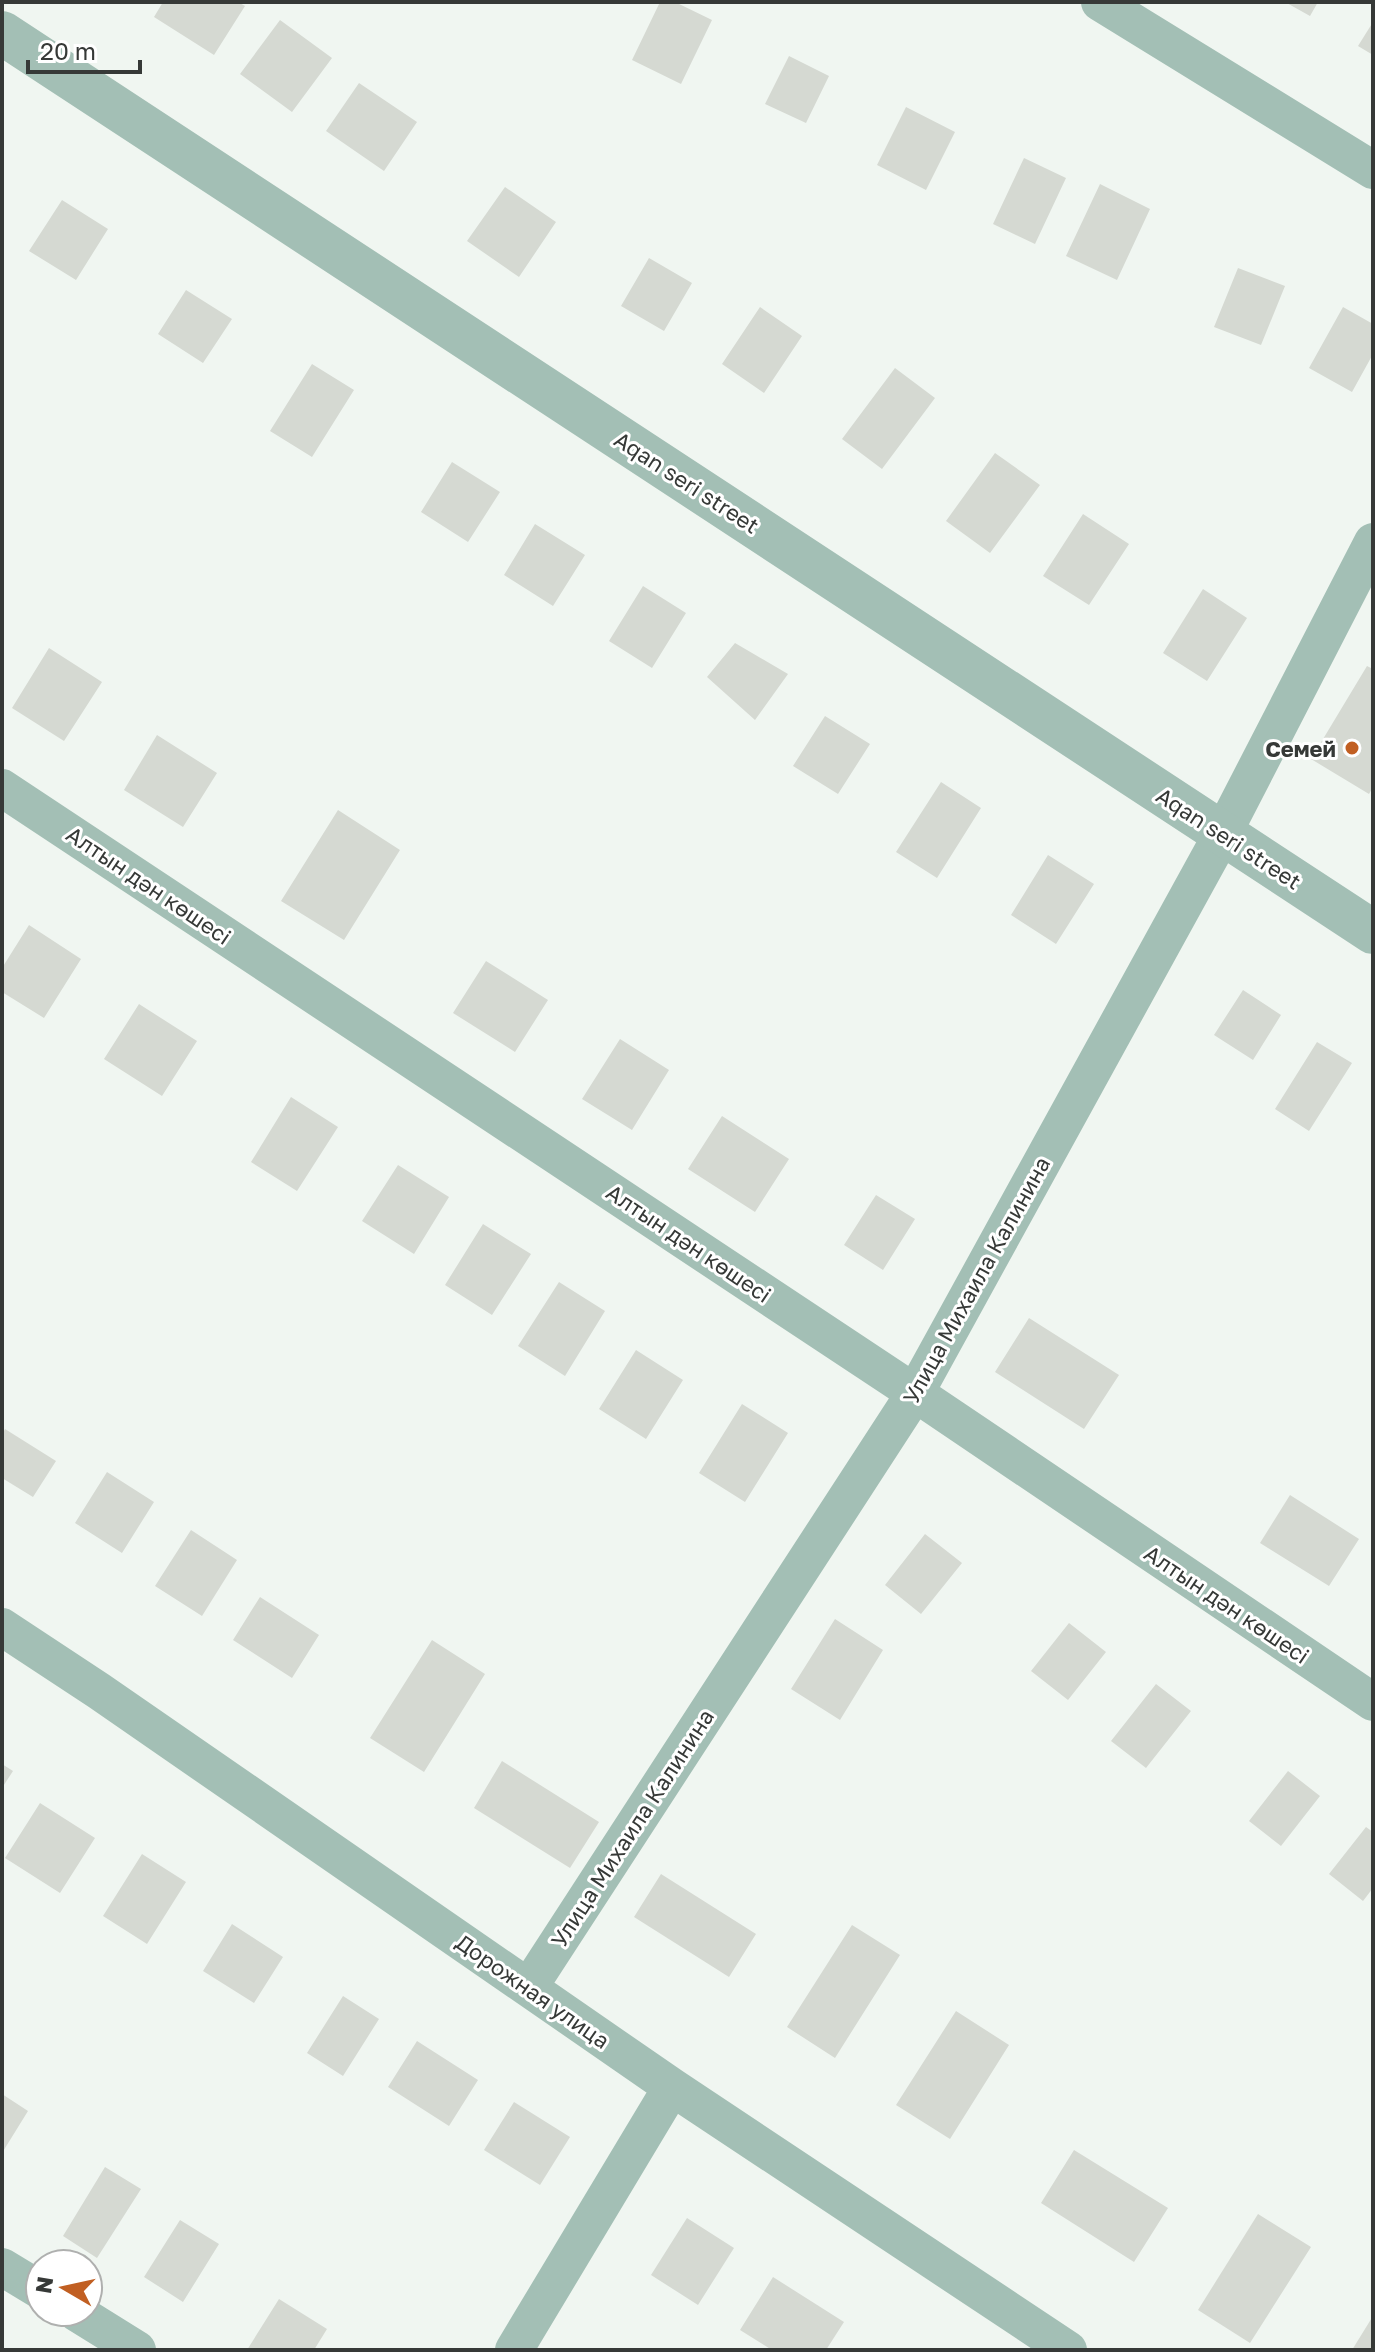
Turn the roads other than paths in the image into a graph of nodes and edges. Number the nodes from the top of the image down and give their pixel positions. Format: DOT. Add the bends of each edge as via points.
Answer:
graph roads {
  1 [pos="1100,2"];
  2 [pos="2,33"];
  3 [pos="1373,170"];
  4 [pos="1373,542"];
  5 [pos="2,788"];
  6 [pos="1223,833"];
  7 [pos="1373,932"];
  8 [pos="915,1393"];
  9 [pos="2,1627"];
  10 [pos="1373,1702"];
  11 [pos="529,1987"];
  12 [pos="672,2087"];
  13 [pos="2,2267"];
  14 [pos="24,2280"];
  15 [pos="102,2328"];
  16 [pos="137,2350"];
  17 [pos="514,2350"];
  18 [pos="1068,2350"];
  1 -- 3 [label="street"];
  2 -- 6 [label="street, Aqan seri street"];
  4 -- 6 [label="street, Улица Михаила Калинина"];
  5 -- 8 [label="street, Алтын дән көшесі"];
  6 -- 7 [label="street, Aqan seri street"];
  6 -- 8 [label="street, Улица Михаила Калинина"];
  8 -- 10 [label="street, Алтын дән көшесі"];
  8 -- 11 [label="street, Улица Михаила Калинина"];
  9 -- 11 [label="street, Дорожная улица"];
  11 -- 12 [label="street, Дорожная улица"];
  12 -- 17 [label="street"];
  12 -- 18 [label="street, Дорожная улица"];
  13 -- 14 [label="street"];
  15 -- 16 [label="street"];
}
